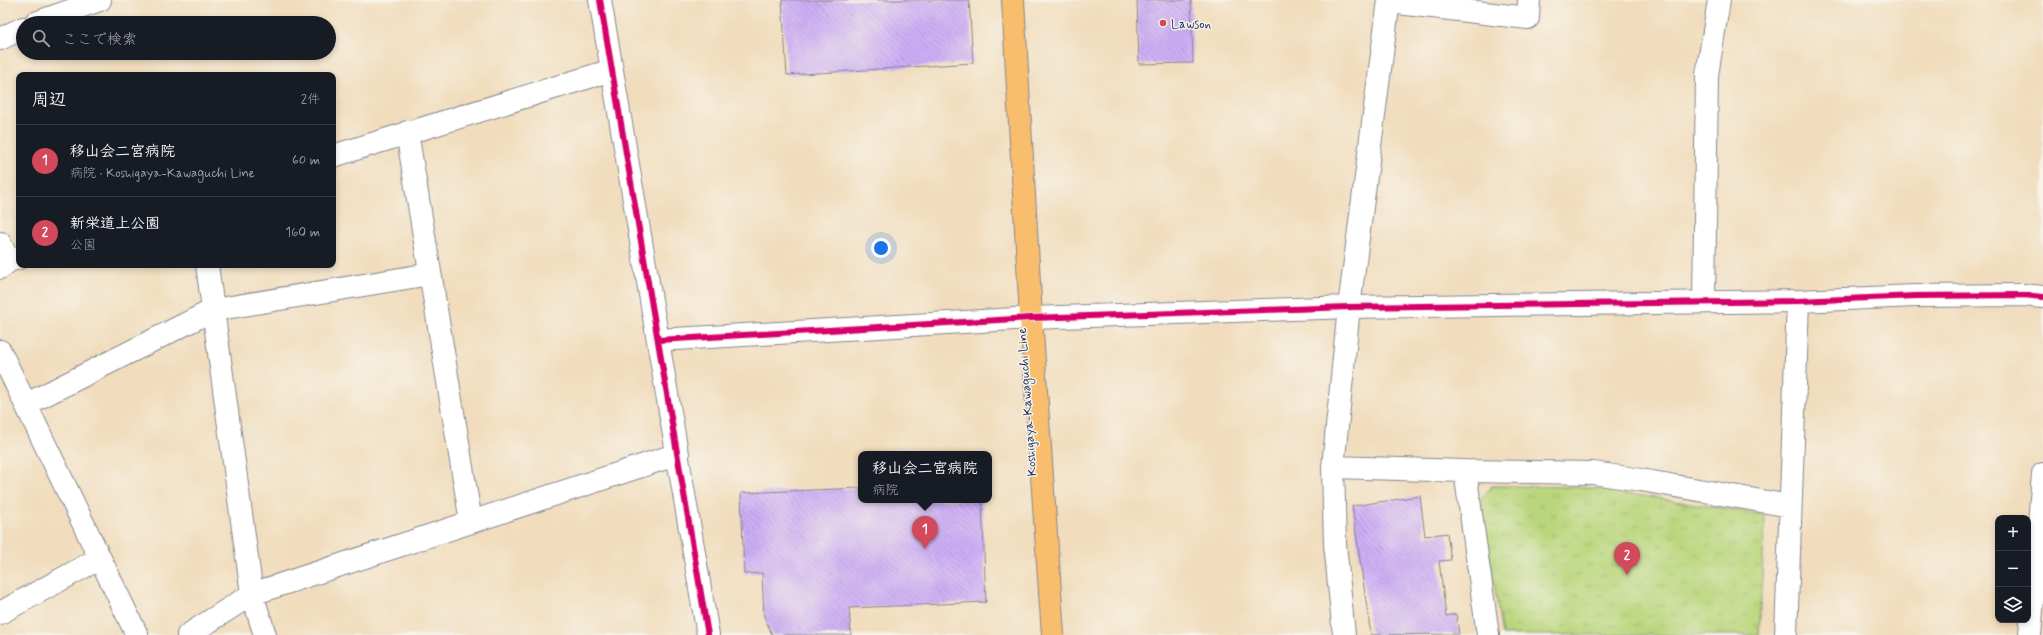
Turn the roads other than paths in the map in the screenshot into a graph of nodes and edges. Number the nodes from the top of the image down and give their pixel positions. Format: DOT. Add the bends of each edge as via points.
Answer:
graph roads {
  1 [pos="100,0"];
  2 [pos="600,0"];
  3 [pos="1013,0"];
  4 [pos="1529,0"];
  5 [pos="1719,0"];
  6 [pos="1389,1"];
  7 [pos="55,16"];
  8 [pos="16,31"];
  9 [pos="0,39"];
  10 [pos="612,70"];
  11 [pos="407,132"];
  12 [pos="336,155"];
  13 [pos="207,268"];
  14 [pos="430,274"];
  15 [pos="2043,297"];
  16 [pos="1798,301"];
  17 [pos="1704,302"];
  18 [pos="1349,307"];
  19 [pos="213,310"];
  20 [pos="1031,318"];
  21 [pos="658,340"];
  22 [pos="0,351"];
  23 [pos="27,404"];
  24 [pos="678,454"];
  25 [pos="1333,467"];
  26 [pos="1465,471"];
  27 [pos="2043,474"];
  28 [pos="1790,506"];
  29 [pos="471,522"];
  30 [pos="100,558"];
  31 [pos="252,594"];
  32 [pos="0,614"];
  33 [pos="136,635"];
  34 [pos="188,635"];
  35 [pos="265,635"];
  36 [pos="708,635"];
  37 [pos="1053,635"];
  38 [pos="1344,635"];
  39 [pos="1488,635"];
  40 [pos="1786,635"];
  41 [pos="2030,635"];
  1 -- 7 [label="street"];
  2 -- 10 [label="street"];
  3 -- 20 [label="main road, Koshigaya-Kawaguchi Line"];
  4 -- 6 [label="street" via="1528,18"];
  5 -- 17 [label="street" via="1707,75"];
  6 -- 18 [label="street"];
  8 -- 9 [label="street"];
  10 -- 11 [label="street"];
  10 -- 21 [label="street"];
  11 -- 12 [label="street"];
  11 -- 14 [label="street"];
  13 -- 19 [label="street"];
  14 -- 19 [label="street"];
  14 -- 29 [label="street"];
  15 -- 16 [label="street" via="1916,296"];
  16 -- 17 [label="street"];
  16 -- 28 [label="street"];
  17 -- 18 [label="street"];
  18 -- 20 [label="street"];
  18 -- 25 [label="street"];
  19 -- 23 [label="street"];
  19 -- 31 [label="street"];
  20 -- 21 [label="street"];
  20 -- 37 [label="main road, Koshigaya-Kawaguchi Line"];
  21 -- 24 [label="street"];
  22 -- 23 [label="street"];
  23 -- 30 [label="street"];
  24 -- 29 [label="street"];
  24 -- 36 [label="street"];
  25 -- 26 [label="street"];
  25 -- 38 [label="street" via="1335,544"];
  26 -- 28 [label="street" via="1593,473"];
  26 -- 39 [label="street"];
  27 -- 41 [label="street"];
  28 -- 40 [label="street"];
  29 -- 31 [label="street"];
  30 -- 32 [label="street"];
  30 -- 33 [label="street"];
  31 -- 34 [label="street"];
  31 -- 35 [label="street"];
}
